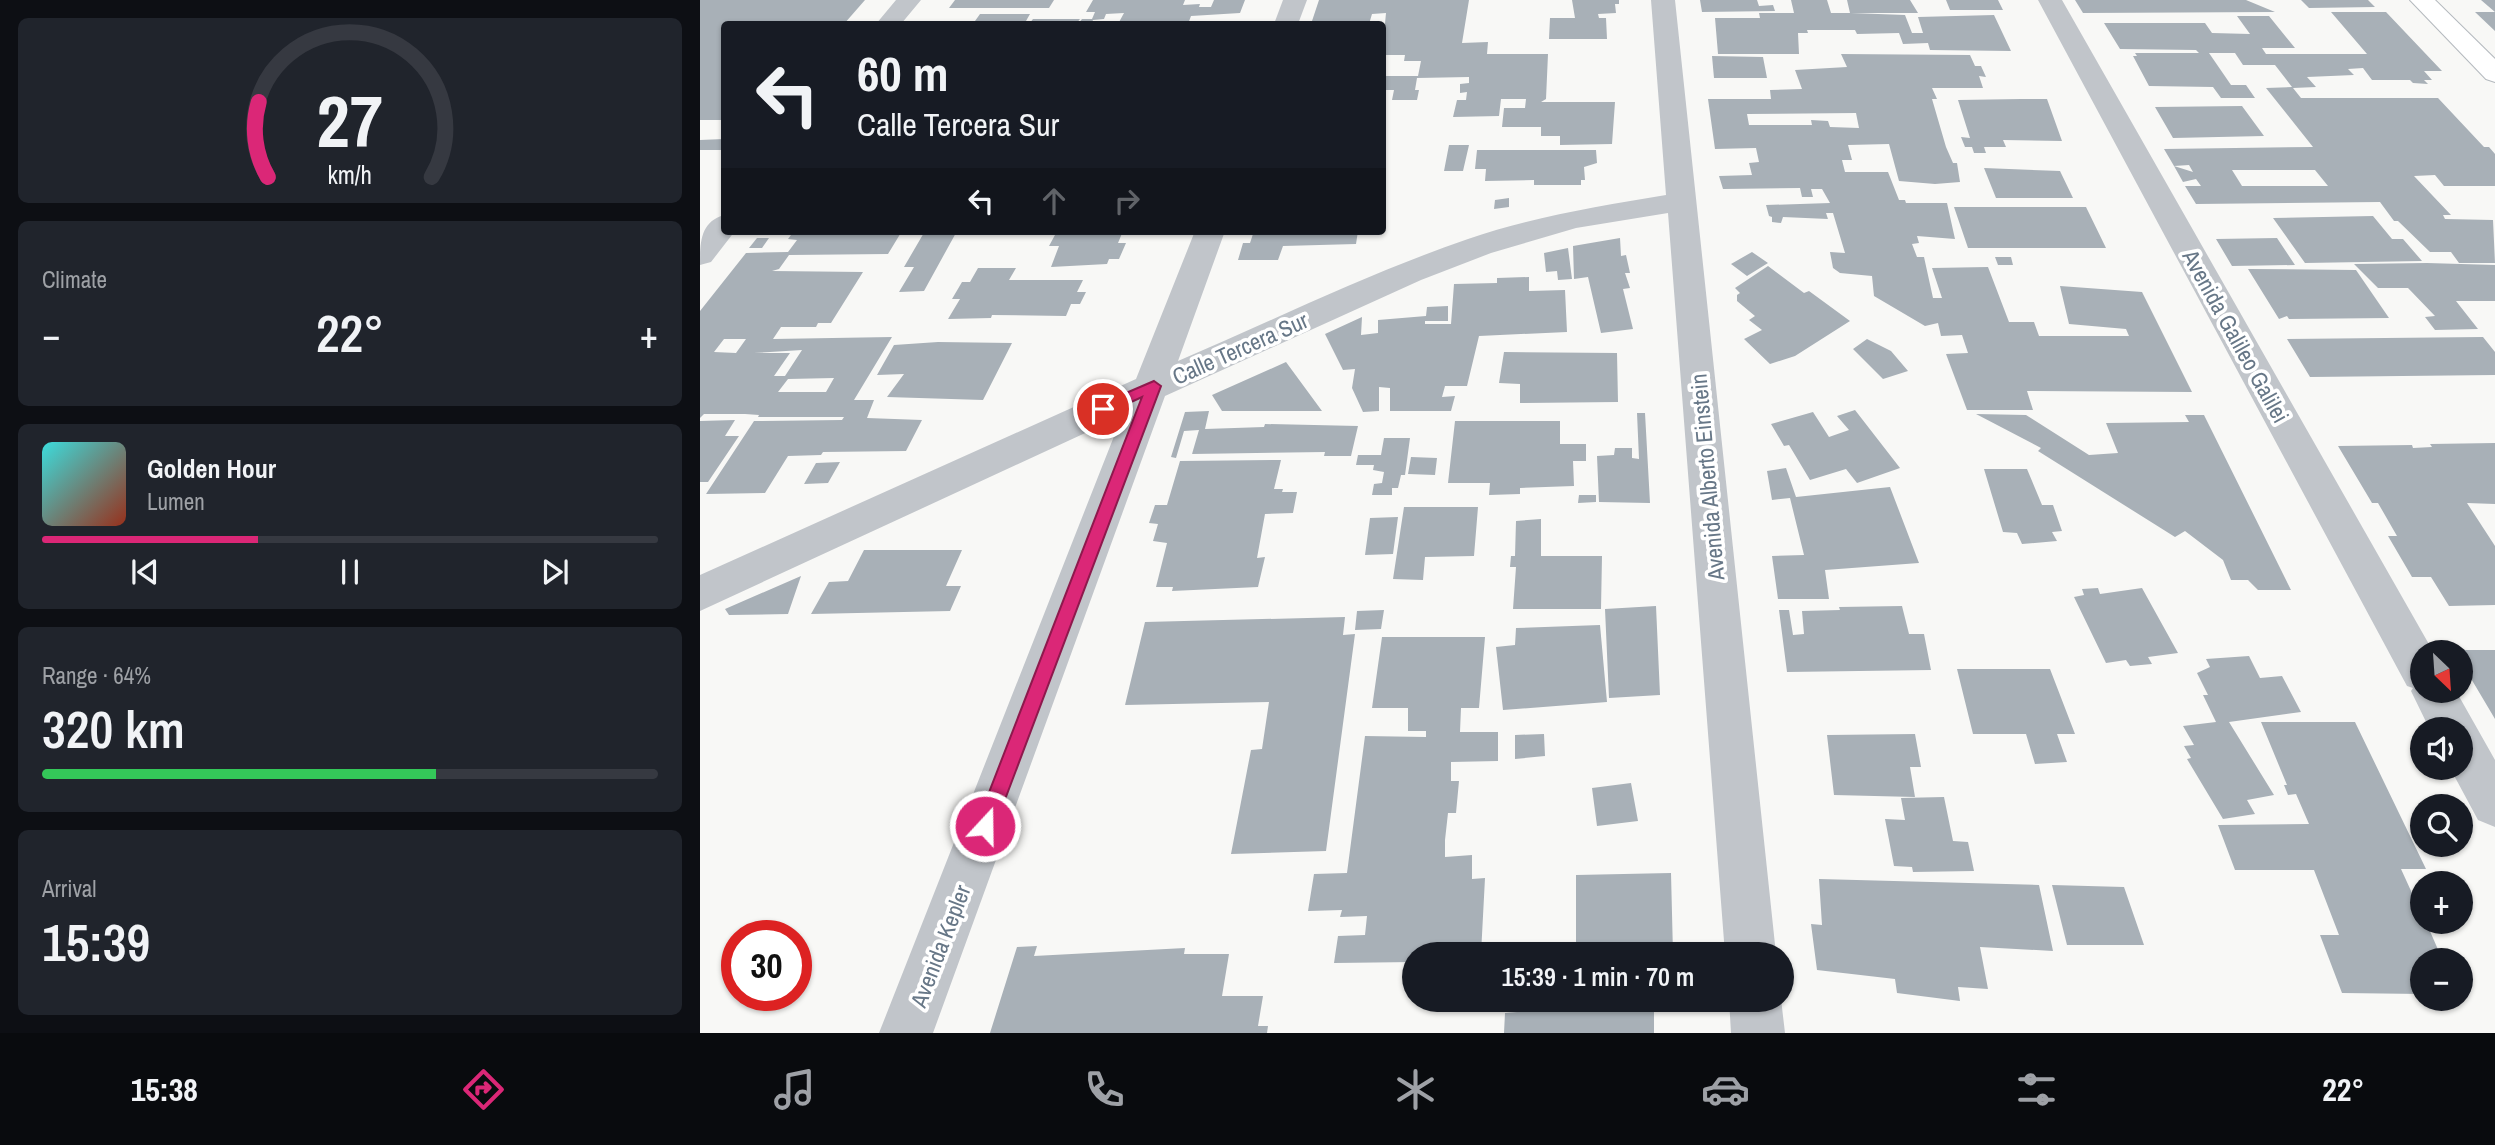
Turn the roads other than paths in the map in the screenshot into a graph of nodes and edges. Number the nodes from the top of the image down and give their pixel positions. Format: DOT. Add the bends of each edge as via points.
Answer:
graph roads {
  1 [pos="909,0"];
  2 [pos="1295,0"];
  3 [pos="1663,0"];
  4 [pos="2050,0"];
  5 [pos="2422,0"];
  6 [pos="891,21"];
  7 [pos="1287,21"];
  8 [pos="2495,74"];
  9 [pos="1682,202"];
  10 [pos="721,229"];
  11 [pos="1209,235"];
  12 [pos="700,255"];
  13 [pos="1154,386"];
  14 [pos="700,594"];
  15 [pos="2410,650"];
  16 [pos="2473,762"];
  17 [pos="2492,793"];
  18 [pos="1750,942"];
  19 [pos="1756,1012"];
  20 [pos="906,1033"];
  21 [pos="1758,1033"];
  1 -- 6 [label="street"];
  2 -- 7 [label="street"];
  3 -- 9 [label="street, Avenida Alberto Einstein"];
  4 -- 15 [label="street, Avenida Galileo Galilei"];
  5 -- 8 [label="main road"];
  9 -- 13 [label="street, Calle Tercera Sur" via="1574,219 1480,246"];
  9 -- 18 [label="street, Avenida Alberto Einstein"];
  10 -- 12 [label="street"];
  11 -- 13 [label="street, Avenida Kepler"];
  13 -- 14 [label="street, Calle Tercera Sur"];
  13 -- 20 [label="street, Avenida Kepler"];
  16 -- 17 [label="street"];
  19 -- 21 [label="street"];
}
